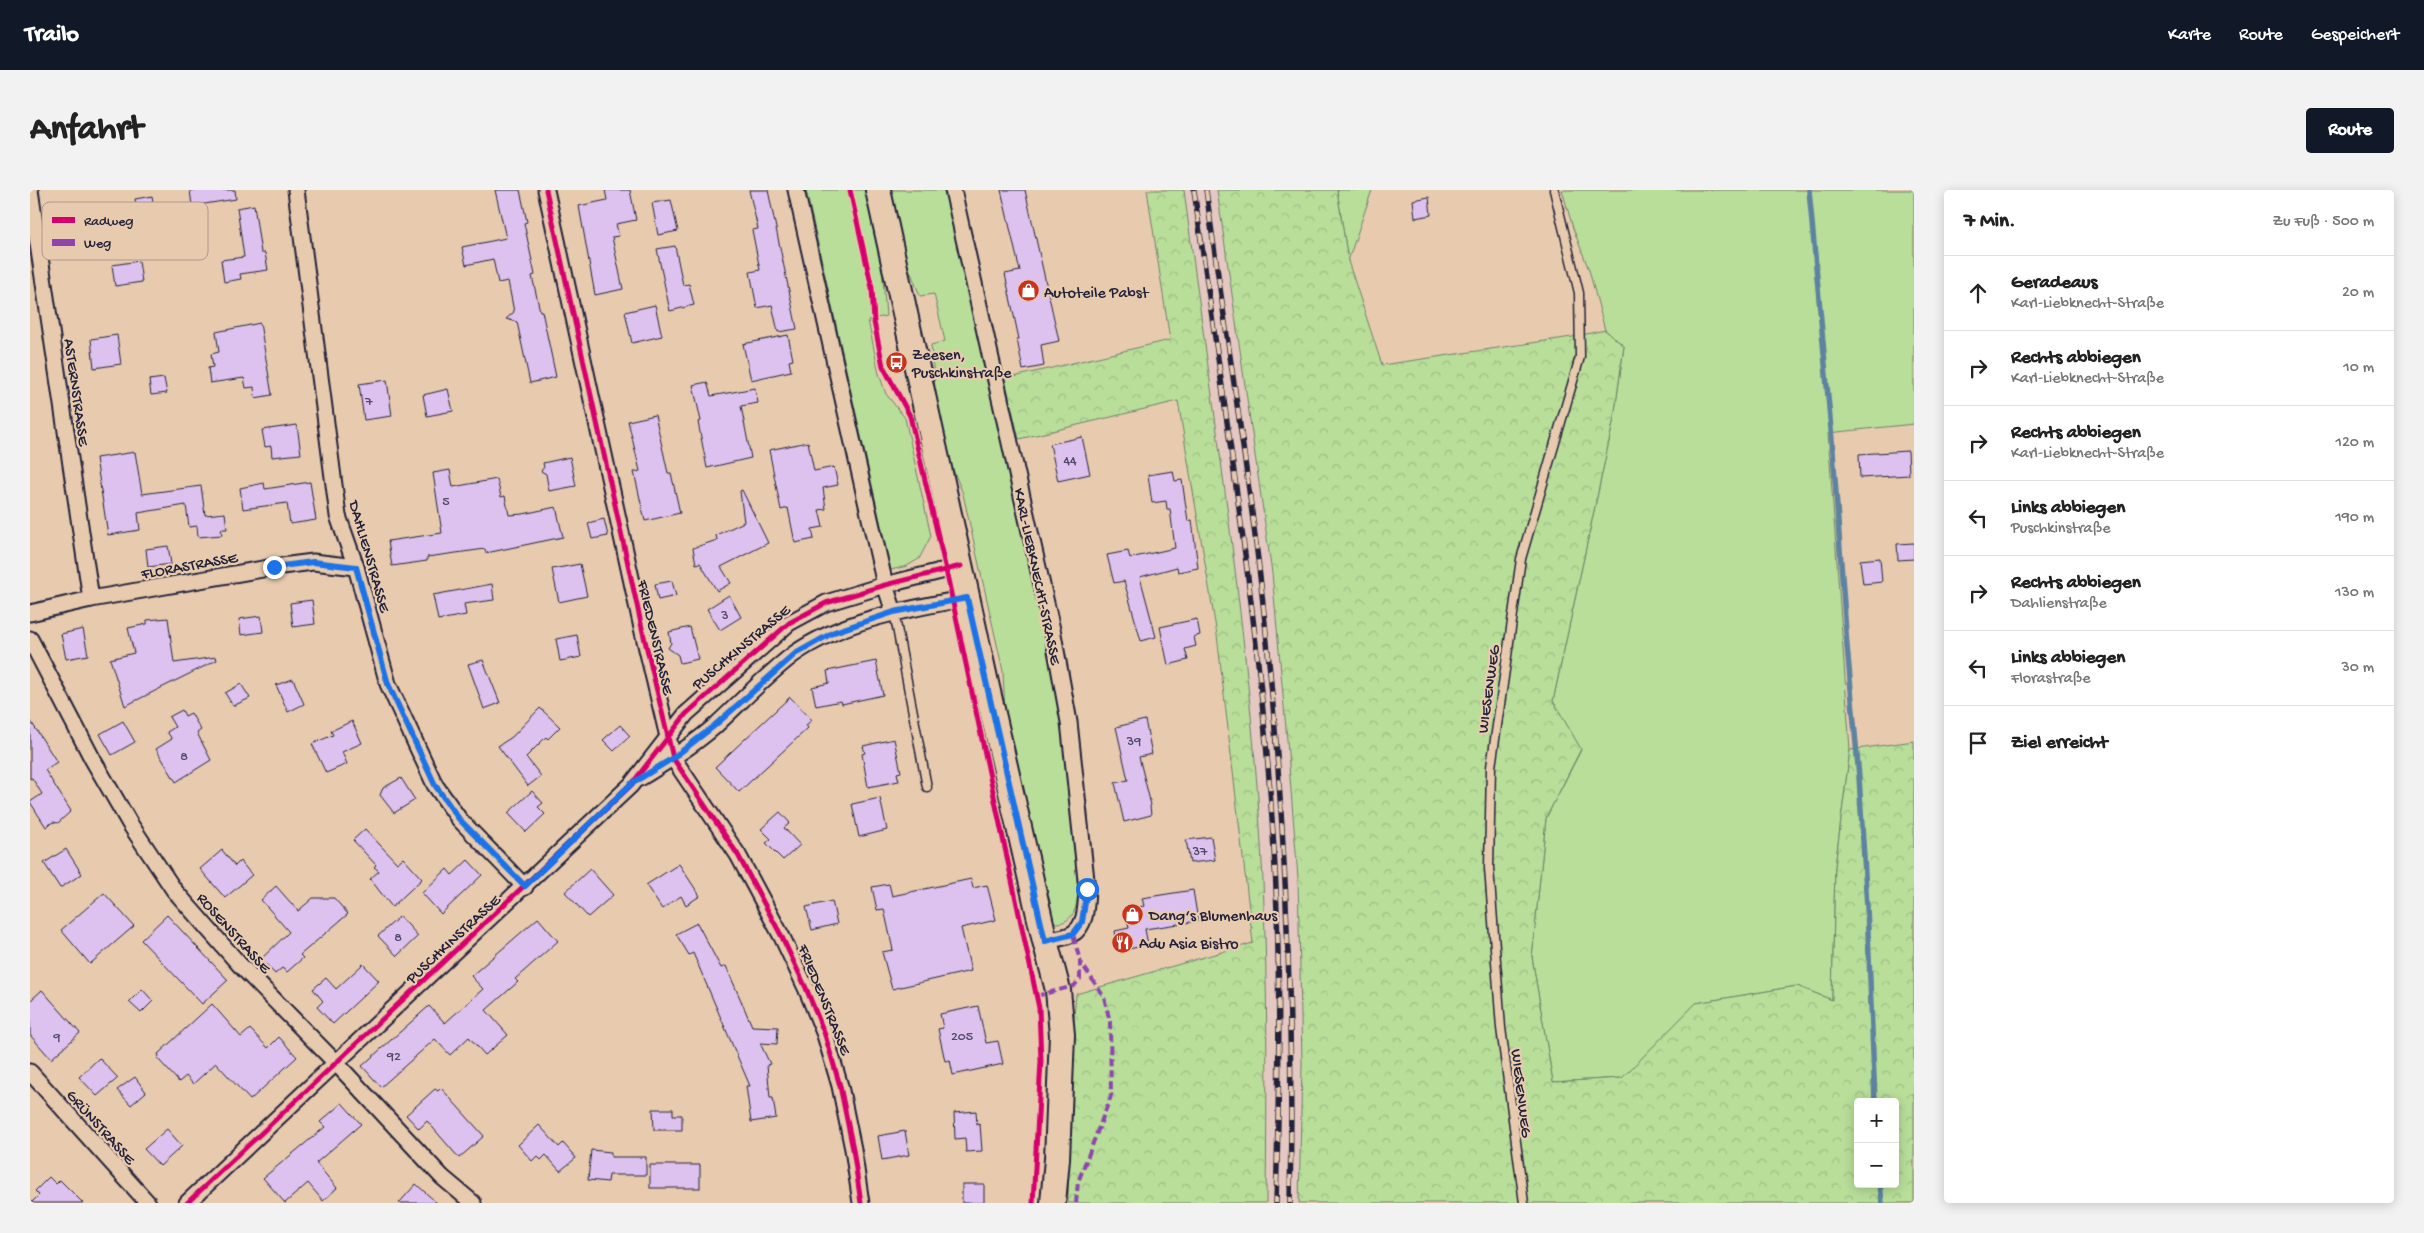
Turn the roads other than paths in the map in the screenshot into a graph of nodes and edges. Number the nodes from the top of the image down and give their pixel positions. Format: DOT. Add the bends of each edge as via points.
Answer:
graph roads {
  1 [pos="30,190"];
  2 [pos="296,190"];
  3 [pos="546,190"];
  4 [pos="796,190"];
  5 [pos="878,190"];
  6 [pos="953,190"];
  7 [pos="1554,190"];
  8 [pos="961,566"];
  9 [pos="356,567"];
  10 [pos="885,585"];
  11 [pos="967,598"];
  12 [pos="90,599"];
  13 [pos="894,612"];
  14 [pos="30,613"];
  15 [pos="30,639"];
  16 [pos="669,738"];
  17 [pos="673,758"];
  18 [pos="631,784"];
  19 [pos="927,787"];
  20 [pos="525,886"];
  21 [pos="1045,941"];
  22 [pos="337,1064"];
  23 [pos="30,1072"];
  24 [pos="148,1203"];
  25 [pos="188,1203"];
  26 [pos="473,1203"];
  27 [pos="861,1203"];
  28 [pos="1052,1203"];
  29 [pos="1524,1203"];
  1 -- 12 [label="street, ASTERNSTRASSE"];
  2 -- 9 [label="street, DAHLIENSTRASSE" via="338,516"];
  3 -- 16 [label="street, FRIEDENSTRASSE"];
  4 -- 10 [label="street"];
  5 -- 8 [label="main road"];
  6 -- 21 [label="street, KARL-LIEBKNECHT-STRASSE" via="1051,624 1069,722 1087,889 1086,907 1082,922 1073,934"];
  7 -- 29 [label="lane, WIESENWEG" via="1579,293 1580,357 1521,559 1491,766 1489,868 1500,1019"];
  8 -- 10 [label="street, PUSCHKINSTRASSE"];
  8 -- 11 [label="main road"];
  9 -- 12 [label="street, FLORASTRASSE" via="313,562"];
  9 -- 20 [label="street, DAHLIENSTRASSE" via="388,684 435,785 459,819"];
  10 -- 13 [label="street"];
  10 -- 16 [label="street, PUSCHKINSTRASSE" via="826,603 789,623 686,714"];
  11 -- 13 [label="street, PUSCHKINSTRASSE"];
  11 -- 21 [label="main road"];
  12 -- 14 [label="street, FLORASTRASSE"];
  13 -- 17 [label="street, PUSCHKINSTRASSE" via="834,632 795,654"];
  13 -- 19 [label="lane"];
  15 -- 22 [label="street, ROSENSTRASSE" via="93,760 174,890 238,964"];
  16 -- 17 [label="street, FRIEDENSTRASSE"];
  16 -- 18 [label="street, PUSCHKINSTRASSE"];
  17 -- 18 [label="street, PUSCHKINSTRASSE"];
  17 -- 27 [label="street, FRIEDENSTRASSE" via="738,855 806,988 840,1086"];
  18 -- 20 [label="street, PUSCHKINSTRASSE"];
  20 -- 22 [label="street, PUSCHKINSTRASSE"];
  21 -- 28 [label="main road" via="1058,990 1062,1035"];
  22 -- 25 [label="street, PUSCHKINSTRASSE"];
  22 -- 26 [label="street, ROSENSTRASSE" via="442,1177"];
  23 -- 24 [label="street, GRÜNSTRASSE"];
}
